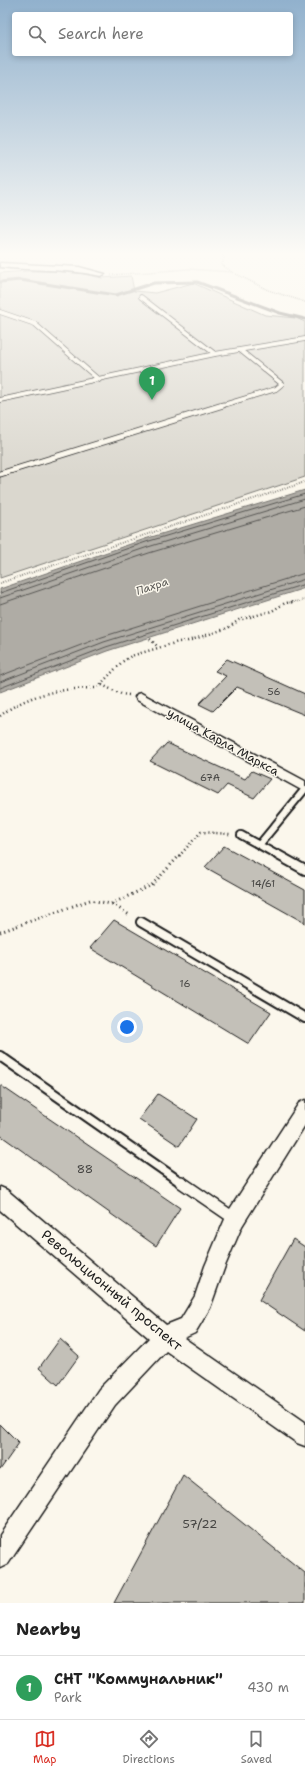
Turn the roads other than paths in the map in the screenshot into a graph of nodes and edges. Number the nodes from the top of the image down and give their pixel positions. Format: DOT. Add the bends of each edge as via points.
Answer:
graph roads {
  1 [pos="39,328"];
  2 [pos="182,328"];
  3 [pos="305,339"];
  4 [pos="240,350"];
  5 [pos="216,354"];
  6 [pos="99,380"];
  7 [pos="0,400"];
  8 [pos="0,474"];
  9 [pos="141,697"];
  10 [pos="305,788"];
  11 [pos="241,835"];
  12 [pos="259,845"];
  13 [pos="305,870"];
  14 [pos="141,922"];
  15 [pos="305,1018"];
  16 [pos="0,1056"];
  17 [pos="305,1109"];
  18 [pos="0,1197"];
  19 [pos="235,1220"];
  20 [pos="164,1337"];
  21 [pos="305,1435"];
  22 [pos="0,1556"];
  1 -- 6 [label="lane"];
  2 -- 5 [label="lane"];
  3 -- 4 [label="lane"];
  4 -- 5 [label="lane"];
  4 -- 8 [label="lane" via="282,384 276,389"];
  5 -- 6 [label="lane"];
  6 -- 7 [label="lane"];
  9 -- 10 [label="street, улица Карла Маркса"];
  10 -- 12 [label="lane"];
  11 -- 12 [label="lane"];
  12 -- 13 [label="lane"];
  14 -- 15 [label="lane"];
  16 -- 19 [label="lane"];
  17 -- 19 [label="street"];
  18 -- 20 [label="street, Революционный проспект"];
  19 -- 20 [label="street" via="203,1301 188,1326"];
  20 -- 21 [label="street, Революционный проспект"];
  20 -- 22 [label="street" via="107,1397"];
}
